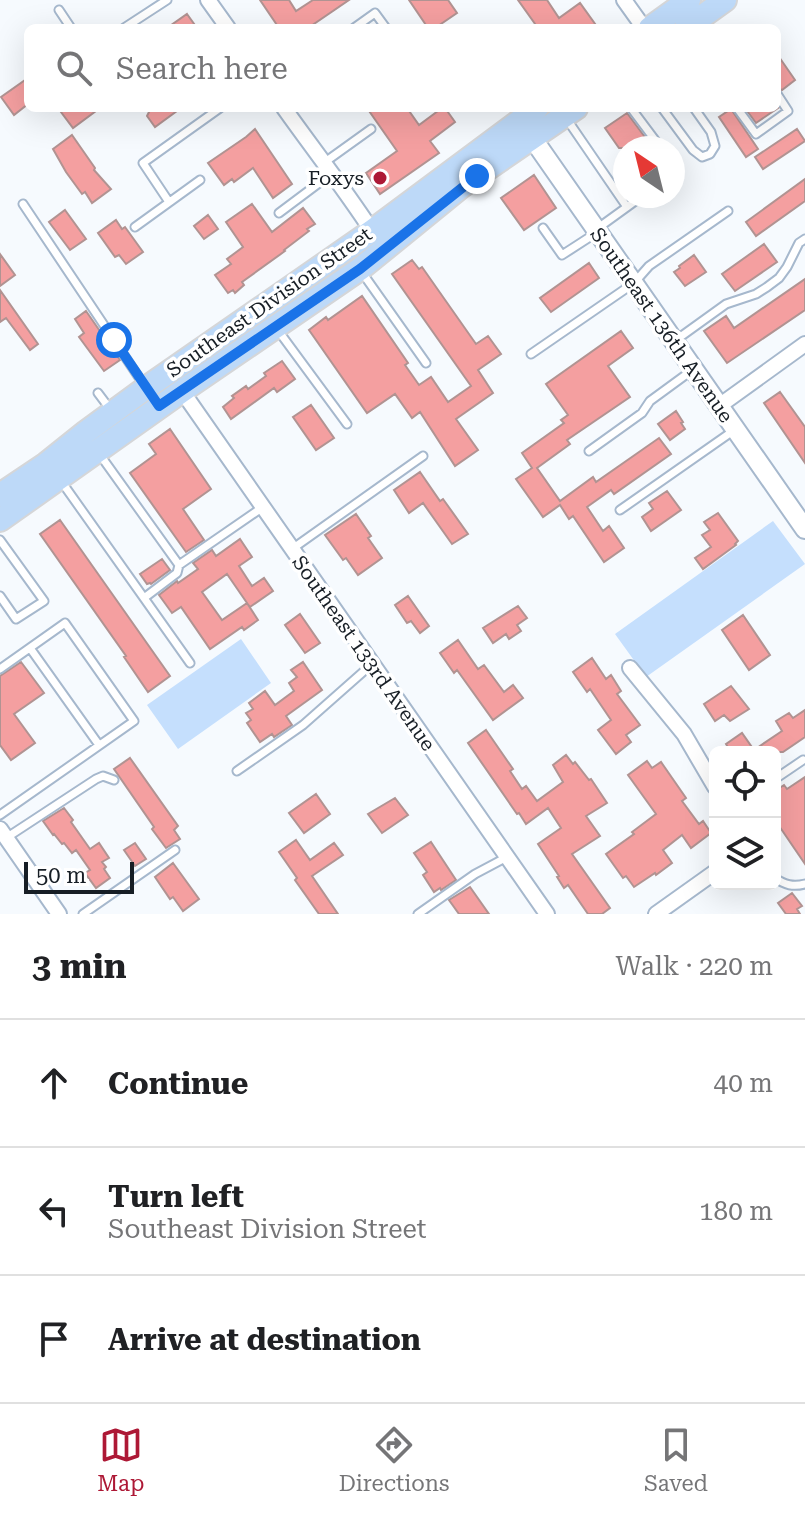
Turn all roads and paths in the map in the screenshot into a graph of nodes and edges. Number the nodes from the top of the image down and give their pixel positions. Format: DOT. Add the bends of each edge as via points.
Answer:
graph roads {
  1 [pos="167,0"];
  2 [pos="208,0"];
  3 [pos="624,0"];
  4 [pos="725,0"];
  5 [pos="59,10"];
  6 [pos="696,19"];
  7 [pos="68,24"];
  8 [pos="130,24"];
  9 [pos="225,24"];
  10 [pos="360,24"];
  11 [pos="383,24"];
  12 [pos="641,24"];
  13 [pos="670,24"];
  14 [pos="781,100"];
  15 [pos="214,112"];
  16 [pos="287,112"];
  17 [pos="570,112"];
  18 [pos="634,112"];
  19 [pos="665,112"];
  20 [pos="697,112"];
  21 [pos="740,112"];
  22 [pos="530,122"];
  23 [pos="371,129"];
  24 [pos="652,136"];
  25 [pos="329,168"];
  26 [pos="200,180"];
  27 [pos="613,184"];
  28 [pos="169,202"];
  29 [pos="23,204"];
  30 [pos="626,208"];
  31 [pos="728,211"];
  32 [pos="279,213"];
  33 [pos="135,227"];
  34 [pos="543,228"];
  35 [pos="597,230"];
  36 [pos="372,231"];
  37 [pos="805,239"];
  38 [pos="360,269"];
  39 [pos="634,283"];
  40 [pos="276,327"];
  41 [pos="674,341"];
  42 [pos="805,344"];
  43 [pos="531,354"];
  44 [pos="426,363"];
  45 [pos="693,370"];
  46 [pos="182,391"];
  47 [pos="98,393"];
  48 [pos="153,397"];
  49 [pos="719,406"];
  50 [pos="119,422"];
  51 [pos="347,424"];
  52 [pos="735,430"];
  53 [pos="97,450"];
  54 [pos="589,451"];
  55 [pos="423,456"];
  56 [pos="59,479"];
  57 [pos="0,495"];
  58 [pos="263,507"];
  59 [pos="620,510"];
  60 [pos="0,520"];
  61 [pos="805,529"];
  62 [pos="0,540"];
  63 [pos="292,549"];
  64 [pos="179,565"];
  65 [pos="0,596"];
  66 [pos="144,598"];
  67 [pos="30,648"];
  68 [pos="190,663"];
  69 [pos="372,664"];
  70 [pos="630,668"];
  71 [pos="0,669"];
  72 [pos="99,745"];
  73 [pos="803,760"];
  74 [pos="237,771"];
  75 [pos="781,775"];
  76 [pos="709,777"];
  77 [pos="114,780"];
  78 [pos="0,815"];
  79 [pos="3,834"];
  80 [pos="175,850"];
  81 [pos="507,857"];
  82 [pos="709,876"];
  83 [pos="781,881"];
  84 [pos="805,884"];
  85 [pos="59,914"];
  86 [pos="83,914"];
  87 [pos="418,914"];
  88 [pos="547,914"];
  89 [pos="656,914"];
  1 -- 8 [label="lane"];
  2 -- 9 [label="street"];
  3 -- 12 [label="street"];
  4 -- 6 [label="main road"];
  5 -- 7 [label="lane"];
  6 -- 13 [label="main road"];
  10 -- 11 [label="lane" via="375,13"];
  14 -- 21 [label="lane" via="788,111 756,134"];
  15 -- 28 [label="lane" via="143,163"];
  16 -- 25 [label="street"];
  17 -- 22 [label="main road, Southeast Division Street"];
  17 -- 27 [label="lane"];
  18 -- 24 [label="lane"];
  19 -- 20 [label="lane" via="702,157 715,146"];
  22 -- 35 [label="street, Southeast 136th Avenue"];
  22 -- 36 [label="main road, Southeast Division Street"];
  22 -- 38 [label="main road, Southeast Division Street"];
  23 -- 25 [label="lane"];
  25 -- 32 [label="lane"];
  25 -- 36 [label="street"];
  26 -- 28 [label="lane"];
  28 -- 33 [label="lane"];
  29 -- 48 [label="lane"];
  30 -- 35 [label="lane"];
  31 -- 39 [label="lane" via="649,266"];
  34 -- 35 [label="lane" via="562,255"];
  35 -- 39 [label="street, Southeast 136th Avenue"];
  36 -- 38 [label="main road" via="373,242"];
  36 -- 48 [label="main road, Southeast Division Street"];
  37 -- 41 [label="lane" via="779,278 756,294 726,304"];
  38 -- 40 [label="main road, Southeast Division Street"];
  38 -- 44 [label="lane"];
  39 -- 41 [label="street, Southeast 136th Avenue"];
  39 -- 43 [label="lane"];
  40 -- 46 [label="main road, Southeast Division Street"];
  40 -- 51 [label="lane"];
  41 -- 45 [label="street, Southeast 136th Avenue"];
  42 -- 49 [label="street"];
  45 -- 49 [label="street, Southeast 136th Avenue"];
  45 -- 54 [label="lane"];
  46 -- 48 [label="main road, Southeast Division Street"];
  46 -- 58 [label="street, Southeast 133rd Avenue"];
  47 -- 50 [label="lane"];
  48 -- 50 [label="main road, Southeast Division Street"];
  49 -- 52 [label="street, Southeast 136th Avenue"];
  50 -- 53 [label="main road, Southeast Division Street"];
  50 -- 57 [label="main road, Southeast Division Street"];
  52 -- 59 [label="lane"];
  52 -- 61 [label="street, Southeast 136th Avenue"];
  53 -- 56 [label="main road, Southeast Division Street"];
  53 -- 64 [label="lane"];
  55 -- 63 [label="lane"];
  56 -- 60 [label="main road, Southeast Division Street"];
  56 -- 66 [label="lane"];
  58 -- 63 [label="street, Southeast 133rd Avenue"];
  58 -- 64 [label="lane"];
  62 -- 65 [label="lane" via="44,601 16,619"];
  63 -- 69 [label="street, Southeast 133rd Avenue"];
  64 -- 66 [label="lane" via="177,573"];
  66 -- 68 [label="lane"];
  67 -- 71 [label="lane"];
  67 -- 72 [label="lane"];
  67 -- 72 [label="lane" via="65,623 134,721"];
  69 -- 74 [label="lane" via="303,725"];
  69 -- 81 [label="street, Southeast 133rd Avenue"];
  70 -- 76 [label="street" via="684,734"];
  72 -- 78 [label="lane"];
  73 -- 75 [label="lane"];
  77 -- 79 [label="lane" via="96,779"];
  79 -- 85 [label="street"];
  80 -- 86 [label="lane"];
  81 -- 87 [label="lane"];
  81 -- 88 [label="street, Southeast 133rd Avenue"];
  82 -- 89 [label="street"];
  83 -- 84 [label="lane"];
}
